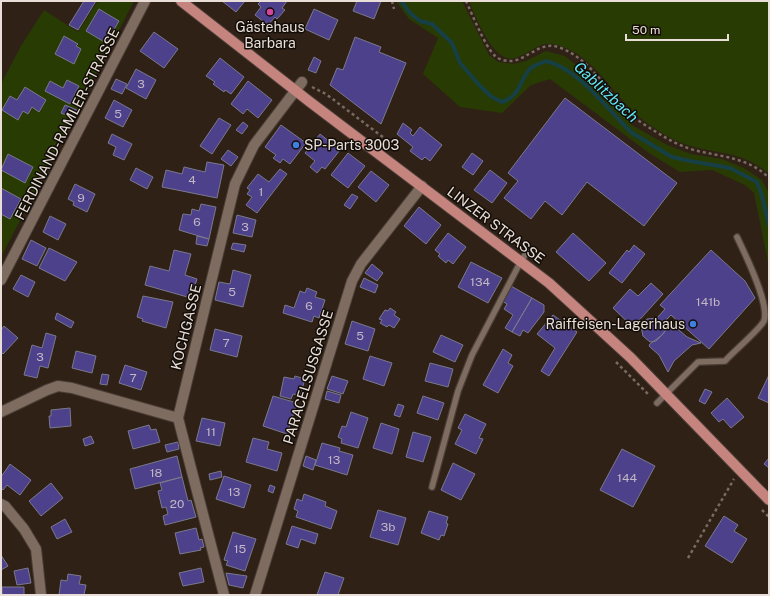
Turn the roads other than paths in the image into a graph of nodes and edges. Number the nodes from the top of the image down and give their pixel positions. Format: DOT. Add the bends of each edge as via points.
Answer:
graph roads {
  1 [pos="145,1"];
  2 [pos="181,1"];
  3 [pos="302,82"];
  4 [pos="295,90"];
  5 [pos="422,186"];
  6 [pos="737,237"];
  7 [pos="527,252"];
  8 [pos="520,261"];
  9 [pos="1,280"];
  10 [pos="666,394"];
  11 [pos="657,403"];
  12 [pos="1,412"];
  13 [pos="178,418"];
  14 [pos="432,487"];
  15 [pos="769,500"];
  16 [pos="1,504"];
  17 [pos="41,595"];
  18 [pos="224,595"];
  19 [pos="255,595"];
  1 -- 9 [label="street, FERDINAND-RAMLER-STRASSE"];
  2 -- 4 [label="main road, LINZER STRASSE"];
  3 -- 4 [label="street, KOCHGASSE"];
  4 -- 5 [label="main road, LINZER STRASSE"];
  4 -- 13 [label="street, KOCHGASSE" via="254,145 235,184"];
  5 -- 8 [label="main road, LINZER STRASSE"];
  5 -- 19 [label="street, PARACELSUSGASSE" via="361,264 352,281"];
  6 -- 10 [label="lane" via="756,276 767,310 764,321 725,361 698,362"];
  7 -- 8 [label="lane"];
  8 -- 10 [label="main road, LINZER STRASSE" via="599,327"];
  8 -- 14 [label="lane" via="472,354 458,391"];
  10 -- 11 [label="lane"];
  10 -- 15 [label="main road, LINZER STRASSE"];
  12 -- 13 [label="street" via="58,386"];
  13 -- 18 [label="street, KOCHGASSE"];
  16 -- 17 [label="street" via="24,529 36,549"];
}
